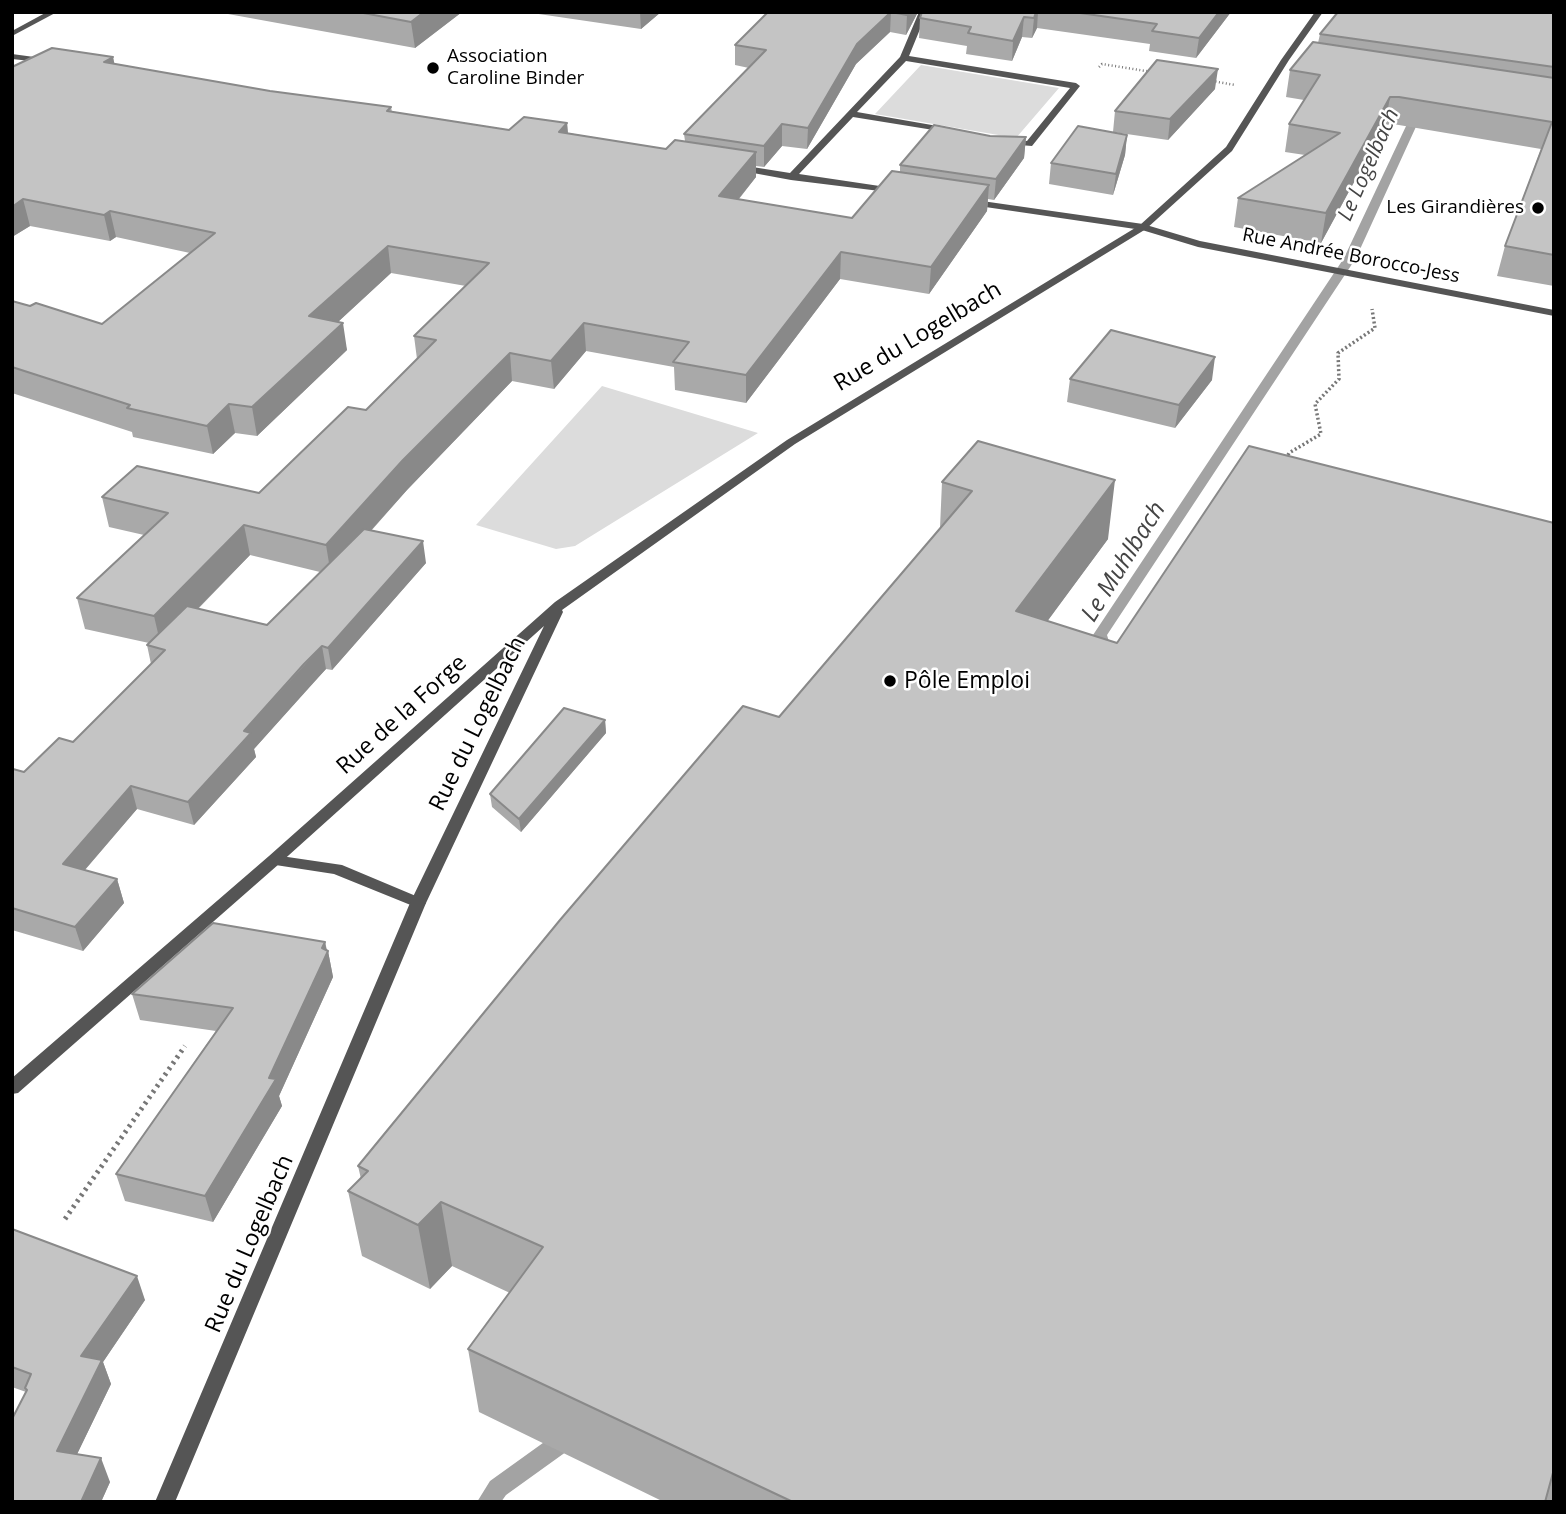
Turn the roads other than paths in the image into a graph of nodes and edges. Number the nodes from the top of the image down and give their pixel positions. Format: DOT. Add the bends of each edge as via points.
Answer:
graph roads {
  1 [pos="53,12"];
  2 [pos="923,12"];
  3 [pos="1319,12"];
  4 [pos="12,34"];
  5 [pos="12,56"];
  6 [pos="904,58"];
  7 [pos="1285,60"];
  8 [pos="53,62"];
  9 [pos="1298,62"];
  10 [pos="851,114"];
  11 [pos="960,132"];
  12 [pos="1001,139"];
  13 [pos="734,168"];
  14 [pos="791,177"];
  15 [pos="898,192"];
  16 [pos="952,200"];
  17 [pos="1143,227"];
  18 [pos="1554,313"];
  19 [pos="560,605"];
  20 [pos="274,860"];
  21 [pos="418,903"];
  22 [pos="12,1088"];
  23 [pos="165,1502"];
  1 -- 4 [label="street"];
  2 -- 6 [label="street"];
  3 -- 7 [label="street, Rue du Logelbach"];
  5 -- 8 [label="street"];
  6 -- 10 [label="street"];
  6 -- 12 [label="street" via="1076,86 1029,144"];
  7 -- 9 [label="street"];
  7 -- 17 [label="street, Rue du Logelbach" via="1229,149"];
  10 -- 11 [label="street"];
  10 -- 14 [label="street"];
  13 -- 14 [label="street"];
  14 -- 15 [label="street"];
  16 -- 17 [label="street, Rue Andrée Borocco-Jess"];
  17 -- 18 [label="street, Rue Andrée Borocco-Jess" via="1198,244"];
  17 -- 19 [label="street, Rue du Logelbach" via="792,442"];
  19 -- 20 [label="street, Rue de la Forge"];
  19 -- 21 [label="street, Rue du Logelbach"];
  20 -- 21 [label="street" via="337,869"];
  20 -- 22 [label="street, Rue de la Forge"];
  21 -- 23 [label="street, Rue du Logelbach"];
}
